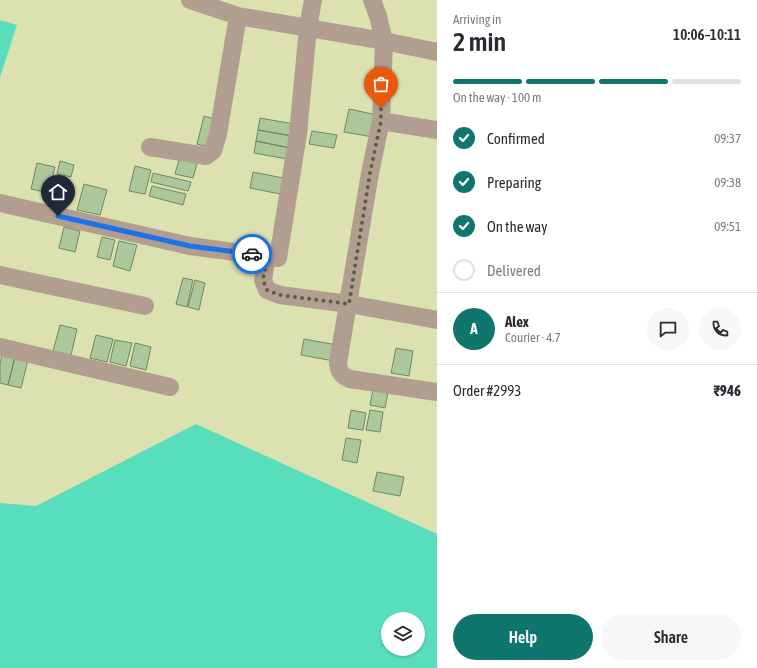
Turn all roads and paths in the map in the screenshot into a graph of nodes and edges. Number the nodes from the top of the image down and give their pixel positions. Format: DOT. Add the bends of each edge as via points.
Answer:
graph roads {
  1 [pos="190,0"];
  2 [pos="313,0"];
  3 [pos="372,0"];
  4 [pos="238,16"];
  5 [pos="308,28"];
  6 [pos="384,41"];
  7 [pos="437,52"];
  8 [pos="381,121"];
  9 [pos="437,130"];
  10 [pos="150,147"];
  11 [pos="0,203"];
  12 [pos="267,256"];
  13 [pos="0,275"];
  14 [pos="349,304"];
  15 [pos="145,306"];
  16 [pos="437,320"];
  17 [pos="0,347"];
  18 [pos="170,387"];
  19 [pos="437,392"];
  1 -- 4 [label="street"];
  2 -- 5 [label="street"];
  3 -- 6 [label="street"];
  4 -- 5 [label="street"];
  4 -- 10 [label="street" via="213,151 206,156"];
  5 -- 6 [label="street"];
  5 -- 12 [label="street" via="298,134 278,258"];
  6 -- 7 [label="street"];
  6 -- 8 [label="street"];
  8 -- 9 [label="street"];
  8 -- 14 [label="street"];
  11 -- 12 [label="street" via="190,246"];
  12 -- 14 [label="street" via="263,280 267,290 280,295"];
  13 -- 15 [label="street"];
  14 -- 16 [label="street"];
  14 -- 19 [label="street" via="338,363 342,376"];
  17 -- 18 [label="street"];
}
